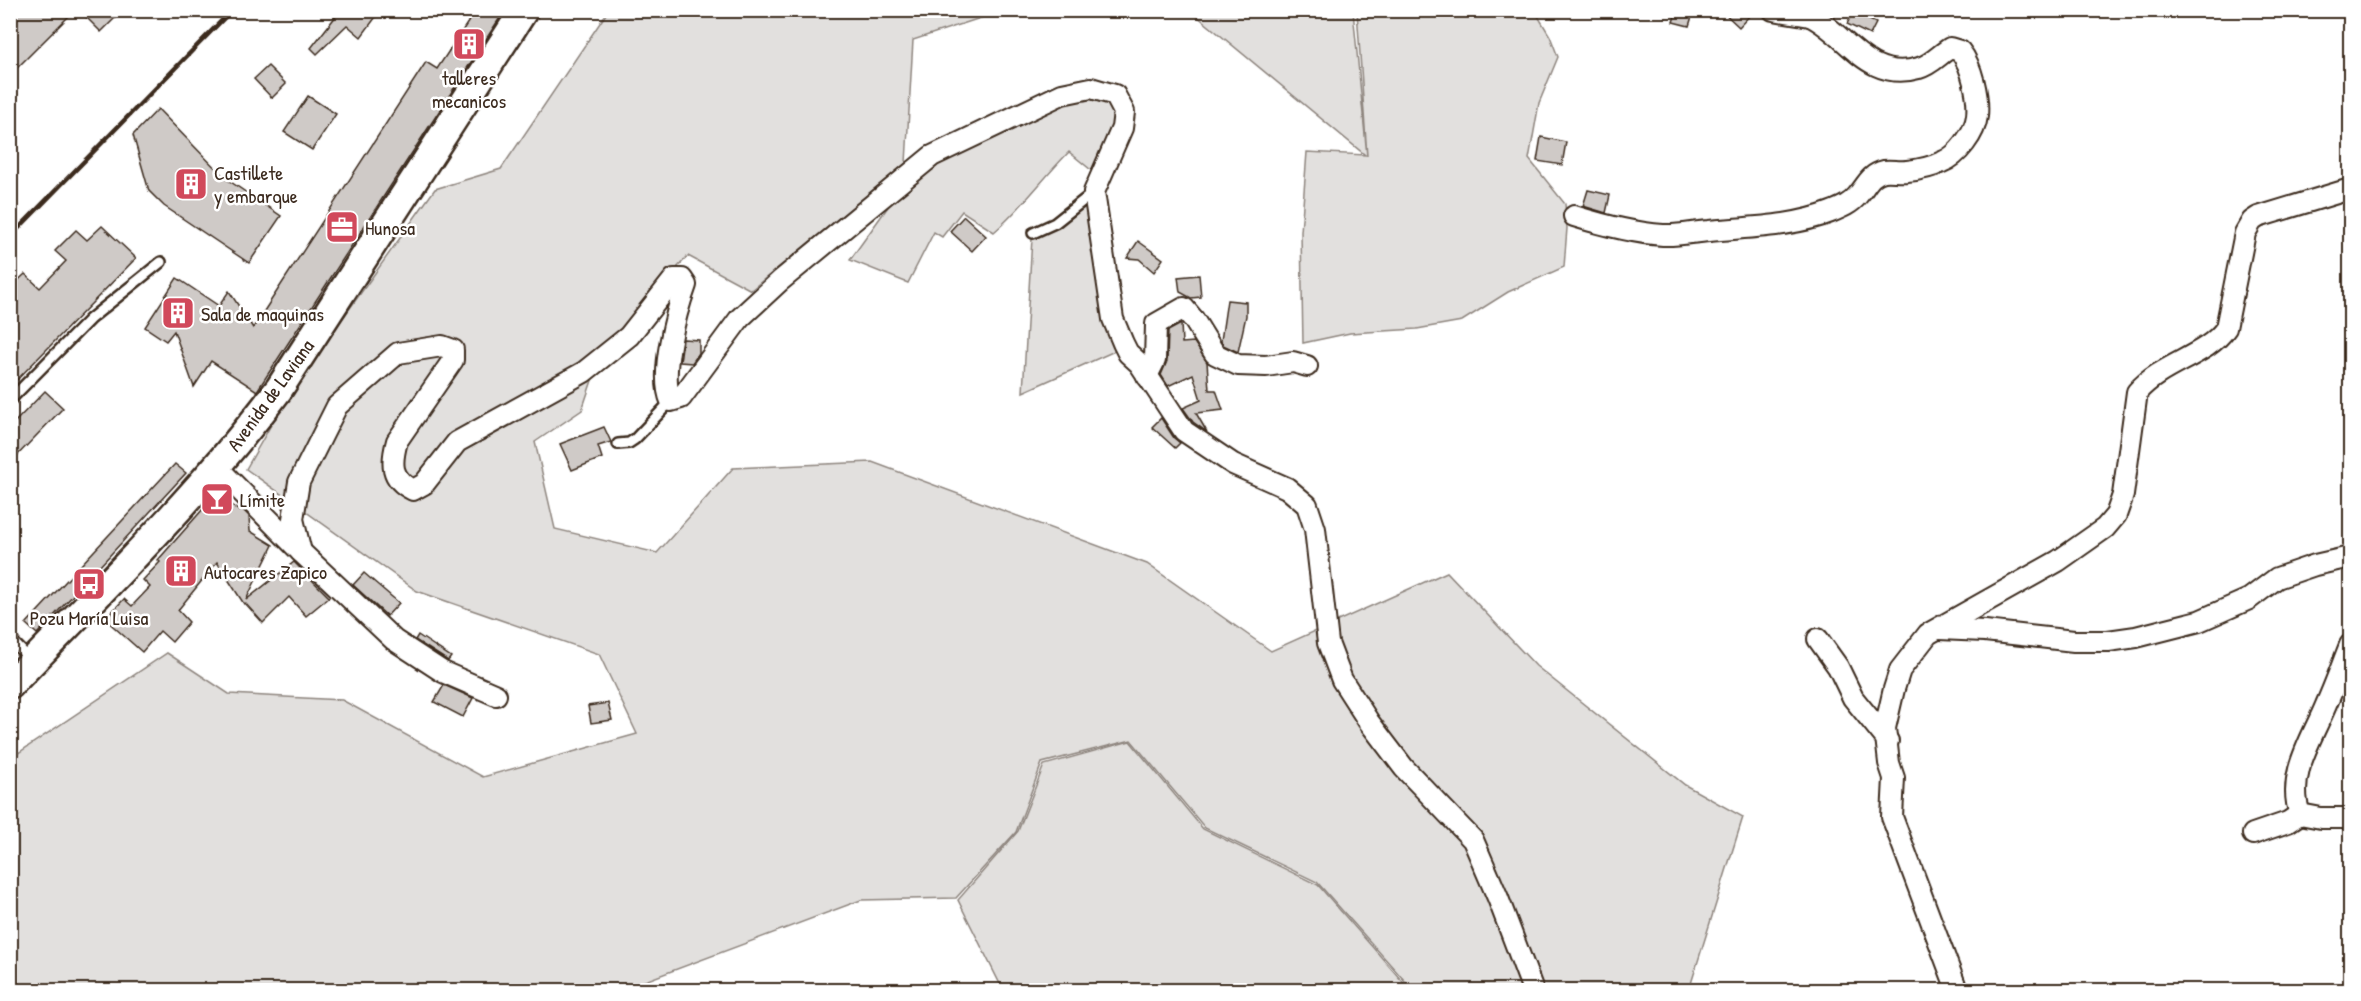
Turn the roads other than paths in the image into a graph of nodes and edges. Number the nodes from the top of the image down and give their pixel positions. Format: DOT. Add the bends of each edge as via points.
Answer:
graph roads {
  1 [pos="524,10"];
  2 [pos="1773,10"];
  3 [pos="1813,12"];
  4 [pos="1841,19"];
  5 [pos="2350,189"];
  6 [pos="1094,192"];
  7 [pos="1574,216"];
  8 [pos="1034,233"];
  9 [pos="161,262"];
  10 [pos="1307,366"];
  11 [pos="1147,376"];
  12 [pos="10,400"];
  13 [pos="671,401"];
  14 [pos="618,444"];
  15 [pos="216,466"];
  16 [pos="301,552"];
  17 [pos="2350,557"];
  18 [pos="1939,629"];
  19 [pos="10,639"];
  20 [pos="1818,639"];
  21 [pos="2350,645"];
  22 [pos="33,662"];
  23 [pos="12,681"];
  24 [pos="496,695"];
  25 [pos="1888,741"];
  26 [pos="2300,814"];
  27 [pos="2350,818"];
  28 [pos="2253,834"];
  29 [pos="1533,990"];
  30 [pos="1958,990"];
  1 -- 15 [label="street, Avenida de Laviana" via="279,389"];
  2 -- 3 [label="street"];
  3 -- 4 [label="street"];
  3 -- 7 [label="street" via="1853,51 1881,68 1918,68 1950,48 1960,51 1971,72 1977,118 1956,153 1927,167 1884,171 1867,182 1846,205 1790,222 1664,236"];
  5 -- 18 [label="street" via="2258,218 2249,225 2226,328 2220,338 2165,368 2137,392 2123,495 2116,515 2105,528 2058,561"];
  6 -- 8 [label="lane" via="1054,223"];
  6 -- 11 [label="street" via="1113,319 1128,353"];
  6 -- 13 [label="street" via="1122,128 1124,112 1115,95 1091,88 1062,94 932,156 740,318 681,398"];
  9 -- 12 [label="lane" via="90,319"];
  10 -- 11 [label="street" via="1293,362 1239,365 1219,357 1184,308 1156,324 1155,360"];
  11 -- 29 [label="street" via="1184,431 1233,464 1287,488 1307,505 1315,529 1328,643 1342,680 1404,768 1473,840"];
  13 -- 14 [label="lane" via="635,439"];
  13 -- 16 [label="street" via="667,393 670,344 686,285 682,279 674,279 629,336 584,372 457,442 424,484 413,490 402,485 394,472 397,441 453,360 453,350 442,346 398,353 337,406 299,482 293,519"];
  15 -- 16 [label="street"];
  15 -- 22 [label="street, Avenida de Laviana"];
  16 -- 24 [label="street" via="394,640 443,672"];
  17 -- 18 [label="street" via="2291,573 2249,599 2199,621 2136,637 2074,641"];
  18 -- 25 [label="street" via="1928,634 1900,670 1885,728"];
  19 -- 22 [label="lane"];
  20 -- 25 [label="street" via="1853,698"];
  21 -- 26 [label="street" via="2304,753 2295,802"];
  22 -- 23 [label="street, Avenida de Laviana"];
  25 -- 30 [label="street" via="1894,778 1892,817"];
  26 -- 27 [label="street"];
  26 -- 28 [label="street"];
}
